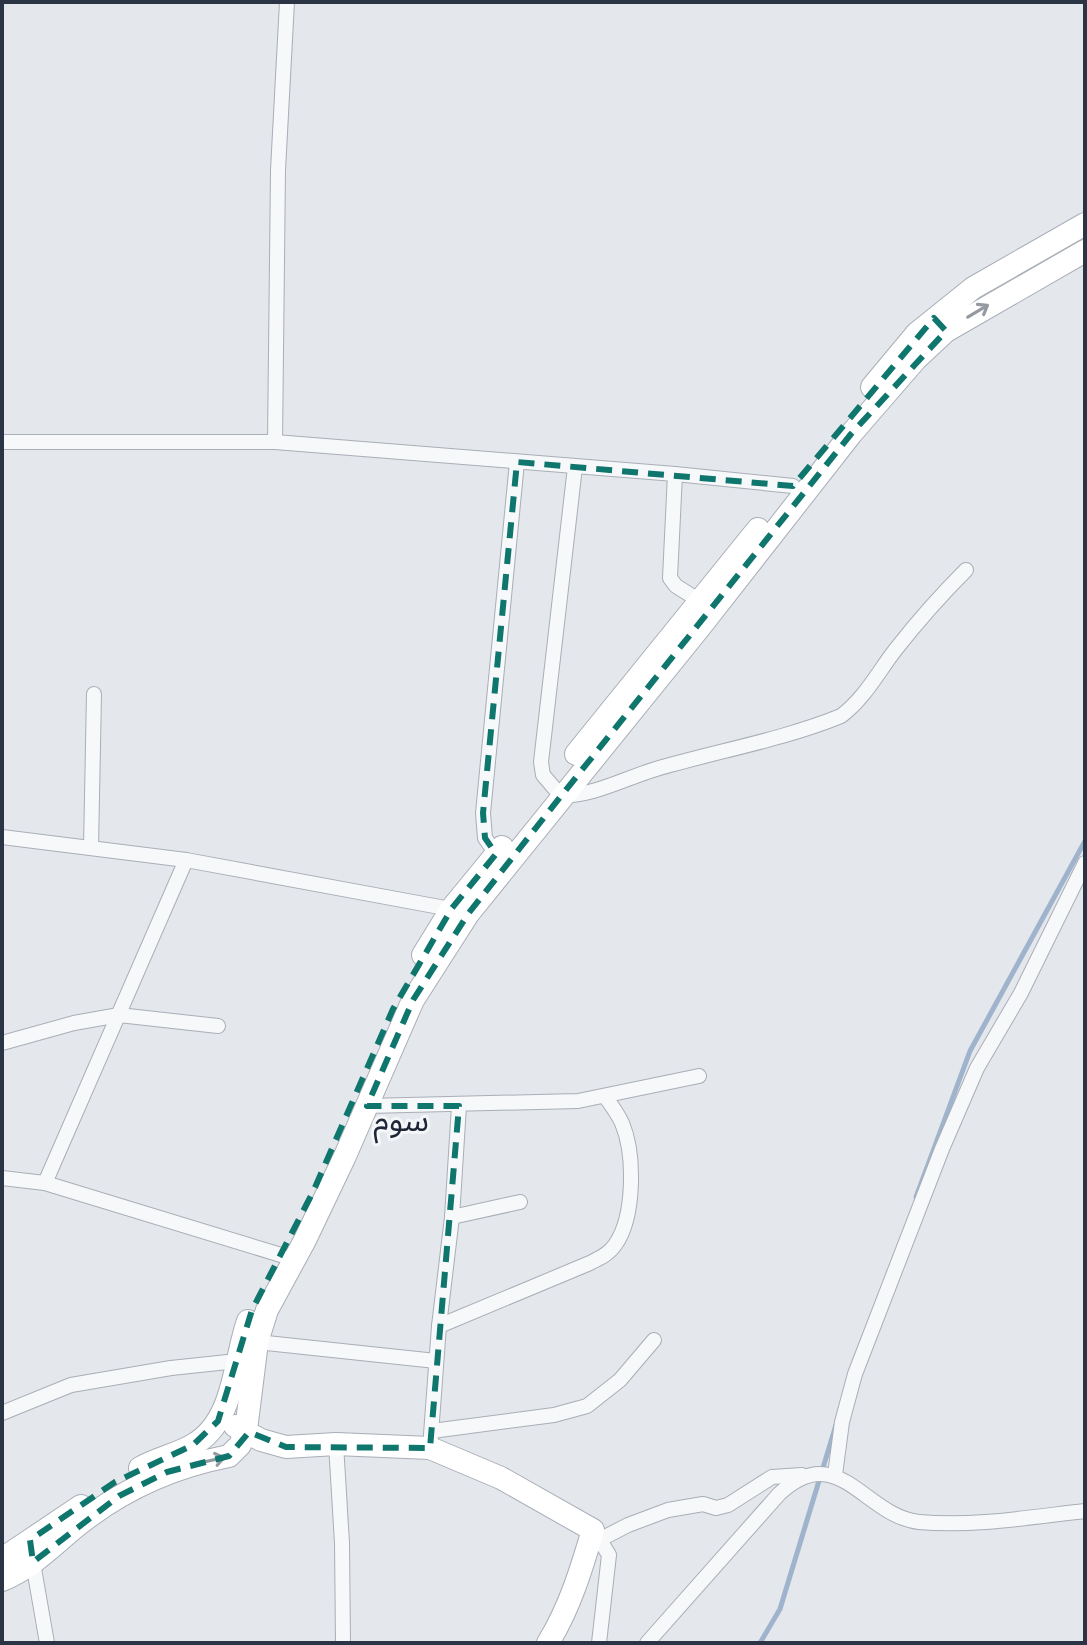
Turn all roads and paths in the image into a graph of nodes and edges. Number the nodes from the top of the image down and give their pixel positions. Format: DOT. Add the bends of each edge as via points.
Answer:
graph roads {
  1 [pos="287,2"];
  2 [pos="1085,224"];
  3 [pos="1085,251"];
  4 [pos="940,324"];
  5 [pos="2,442"];
  6 [pos="275,442"];
  7 [pos="517,462"];
  8 [pos="575,467"];
  9 [pos="675,474"];
  10 [pos="793,486"];
  11 [pos="966,570"];
  12 [pos="700,601"];
  13 [pos="94,694"];
  14 [pos="556,791"];
  15 [pos="2,837"];
  16 [pos="91,848"];
  17 [pos="496,854"];
  18 [pos="186,860"];
  19 [pos="1085,863"];
  20 [pos="460,911"];
  21 [pos="119,1015"];
  22 [pos="218,1026"];
  23 [pos="2,1043"];
  24 [pos="699,1076"];
  25 [pos="605,1096"];
  26 [pos="367,1106"];
  27 [pos="459,1106"];
  28 [pos="2,1178"];
  29 [pos="45,1183"];
  30 [pos="520,1202"];
  31 [pos="452,1217"];
  32 [pos="281,1255"];
  33 [pos="439,1326"];
  34 [pos="654,1340"];
  35 [pos="257,1342"];
  36 [pos="237,1361"];
  37 [pos="436,1361"];
  38 [pos="2,1413"];
  39 [pos="218,1421"];
  40 [pos="246,1430"];
  41 [pos="431,1440"];
  42 [pos="336,1444"];
  43 [pos="803,1475"];
  44 [pos="835,1475"];
  45 [pos="1085,1512"];
  46 [pos="1085,1526"];
  47 [pos="597,1535"];
  48 [pos="32,1551"];
  49 [pos="4,1563"];
  50 [pos="47,1643"];
  51 [pos="343,1643"];
  52 [pos="548,1643"];
  53 [pos="599,1643"];
  54 [pos="647,1643"];
  1 -- 6 [label="street" via="278,170"];
  2 -- 4 [label="main road" via="973,288"];
  4 -- 3 [label="main road, one-way"];
  4 -- 10 [label="main road" via="900,351"];
  4 -- 14 [label="main road" via="700,627"];
  5 -- 6 [label="street"];
  6 -- 7 [label="street"];
  7 -- 8 [label="street"];
  7 -- 17 [label="street" via="483,813 485,838"];
  8 -- 9 [label="street"];
  8 -- 14 [label="street" via="541,754 541,769"];
  9 -- 10 [label="street"];
  9 -- 12 [label="street" via="670,578"];
  10 -- 12 [label="main road"];
  11 -- 14 [label="street" via="841,716 654,769 591,793"];
  12 -- 14 [label="main road"];
  13 -- 16 [label="street"];
  14 -- 17 [label="main road"];
  14 -- 20 [label="main road"];
  15 -- 16 [label="street"];
  16 -- 18 [label="street"];
  17 -- 20 [label="main road"];
  18 -- 20 [label="street"];
  18 -- 21 [label="street"];
  19 -- 44 [label="street" via="977,1068 942,1149 855,1374"];
  20 -- 26 [label="main road" via="413,1000"];
  20 -- 32 [label="main road" via="393,1009"];
  21 -- 22 [label="street"];
  21 -- 23 [label="street"];
  21 -- 29 [label="street"];
  24 -- 25 [label="street"];
  25 -- 27 [label="street"];
  25 -- 33 [label="street" via="621,1121 630,1156 629,1202 616,1244 590,1263"];
  26 -- 27 [label="street"];
  26 -- 35 [label="main road" via="267,1310"];
  27 -- 31 [label="street"];
  28 -- 29 [label="street"];
  29 -- 32 [label="street"];
  30 -- 31 [label="street"];
  31 -- 33 [label="street"];
  32 -- 36 [label="main road" via="252,1310"];
  33 -- 37 [label="street"];
  34 -- 41 [label="street" via="620,1380 587,1406"];
  35 -- 37 [label="street"];
  35 -- 40 [label="main road"];
  36 -- 38 [label="street" via="71,1385"];
  36 -- 39 [label="main road"];
  37 -- 41 [label="street"];
  39 -- 40 [label="main road"];
  39 -- 48 [label="main road" via="193,1445 115,1482"];
  40 -- 42 [label="main road" via="286,1447"];
  48 -- 40 [label="main road, one-way" via="138,1486 180,1467 229,1456"];
  41 -- 42 [label="main road"];
  41 -- 47 [label="main road"];
  42 -- 51 [label="street"];
  43 -- 44 [label="street"];
  43 -- 47 [label="street" via="772,1477 728,1505 668,1510"];
  43 -- 54 [label="street" via="779,1494"];
  44 -- 45 [label="street" via="905,1519 931,1522"];
  45 -- 46 [label="street"];
  47 -- 52 [label="main road"];
  47 -- 53 [label="street" via="609,1555"];
  48 -- 49 [label="main road"];
  48 -- 50 [label="street"];
}
